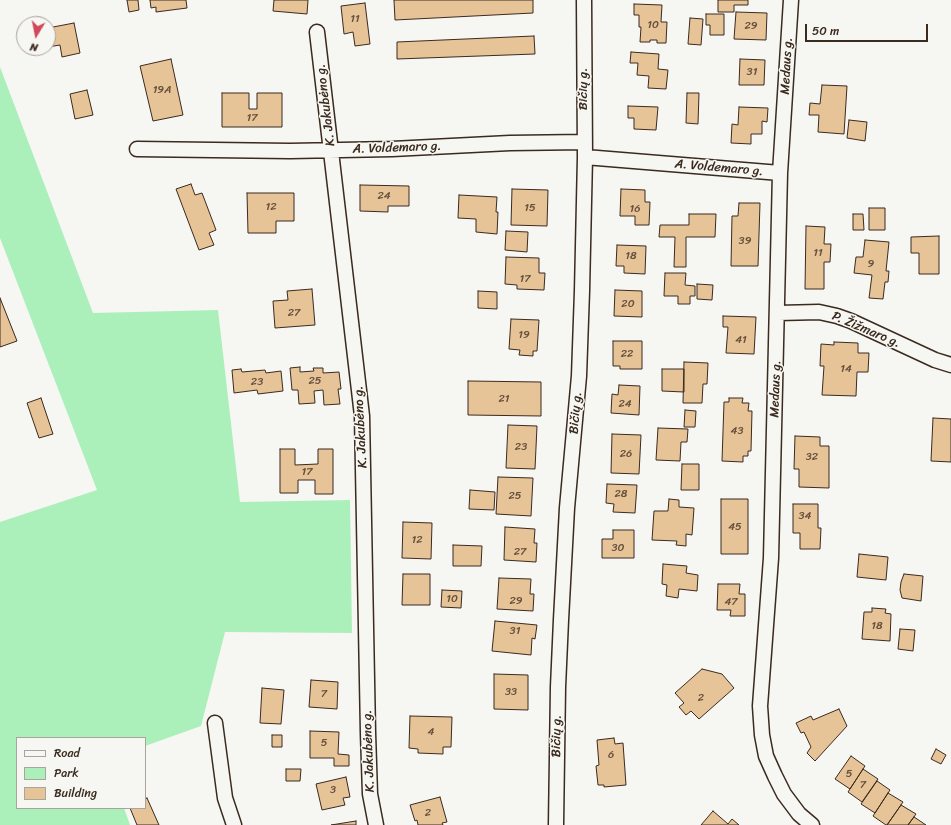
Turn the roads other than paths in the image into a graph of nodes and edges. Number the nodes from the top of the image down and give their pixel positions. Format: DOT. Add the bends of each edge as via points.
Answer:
graph roads {
  1 [pos="584,0"];
  2 [pos="791,0"];
  3 [pos="317,32"];
  4 [pos="585,142"];
  5 [pos="137,149"];
  6 [pos="331,149"];
  7 [pos="585,157"];
  8 [pos="780,173"];
  9 [pos="778,313"];
  10 [pos="951,366"];
  11 [pos="215,723"];
  12 [pos="234,825"];
  13 [pos="376,825"];
  14 [pos="556,825"];
  15 [pos="812,825"];
  1 -- 4 [label="street, Bičių g."];
  2 -- 8 [label="street, Medaus g."];
  3 -- 6 [label="street, K. Jakubėno g."];
  4 -- 6 [label="street, A. Voldemaro g."];
  4 -- 7 [label="street, Bičių g."];
  5 -- 6 [label="street, A. Voldemaro g."];
  6 -- 13 [label="street, K. Jakubėno g." via="362,416 370,794"];
  7 -- 8 [label="street, A. Voldemaro g."];
  7 -- 14 [label="street, Bičių g." via="579,376 567,508 558,687"];
  8 -- 9 [label="street, Medaus g."];
  9 -- 10 [label="street, P. Žižmaro g." via="819,312 837,316"];
  9 -- 15 [label="street, Medaus g." via="771,558 760,706 766,756 784,794 799,814"];
  11 -- 12 [label="street" via="225,798"];
}
